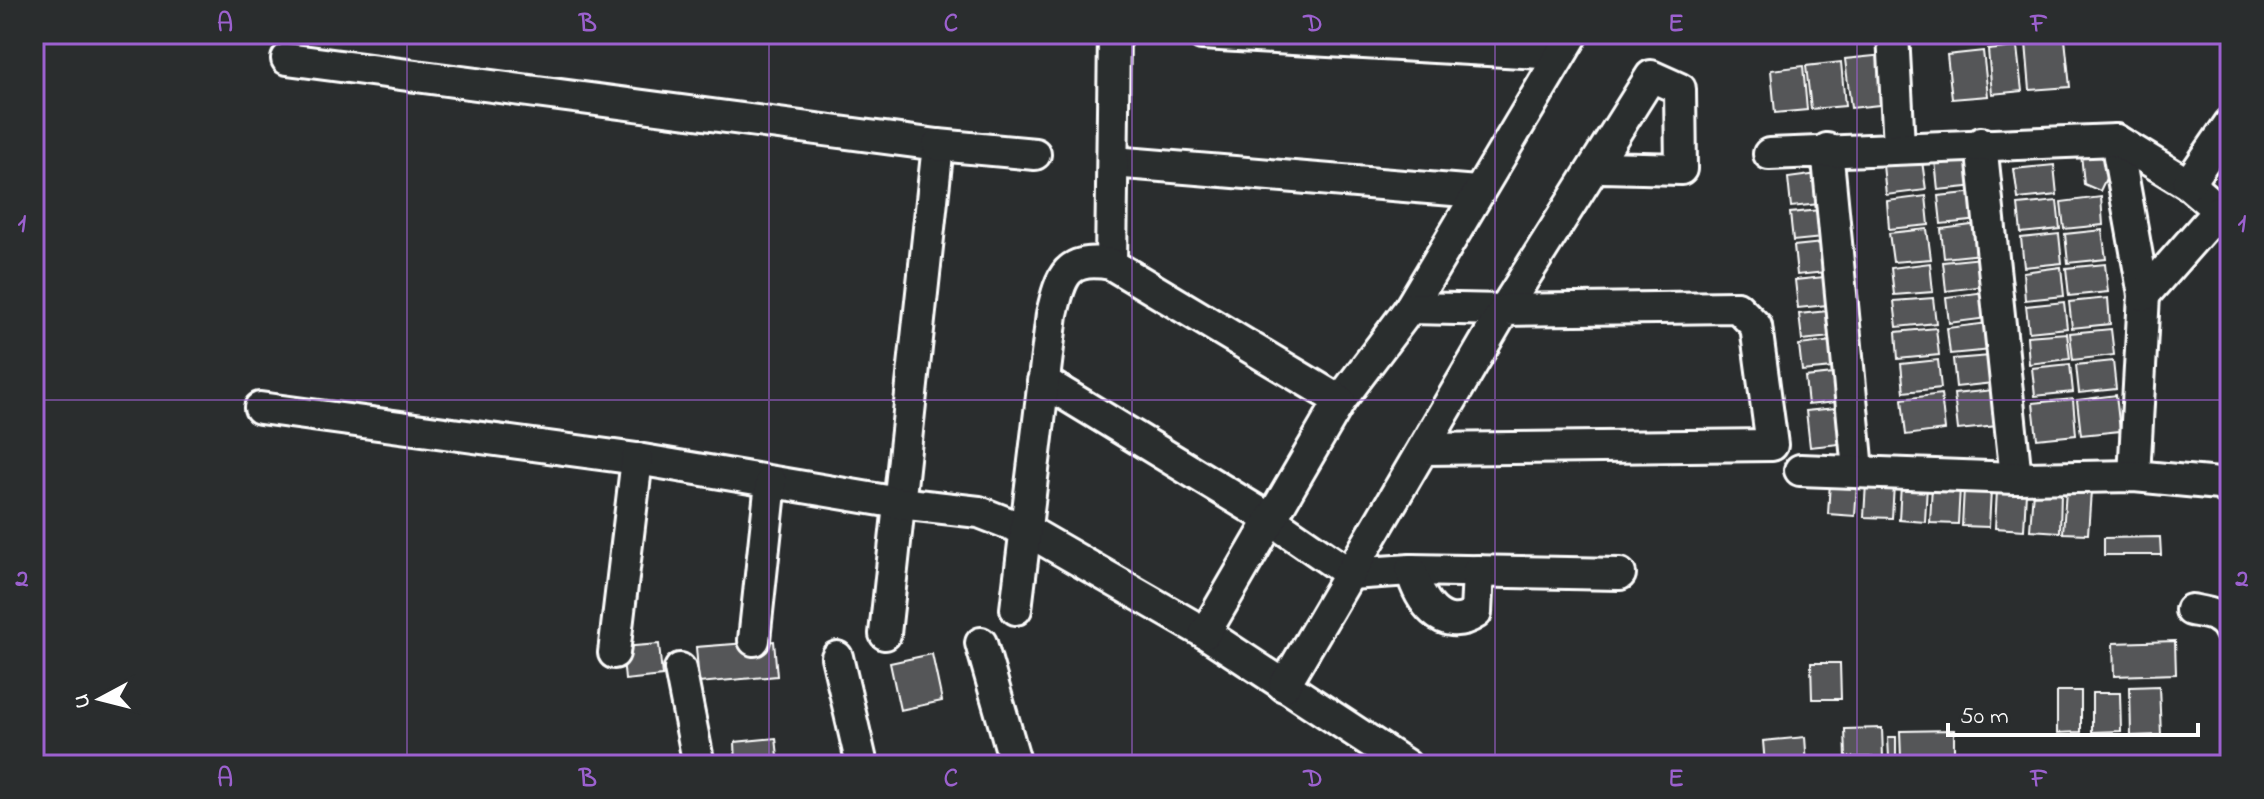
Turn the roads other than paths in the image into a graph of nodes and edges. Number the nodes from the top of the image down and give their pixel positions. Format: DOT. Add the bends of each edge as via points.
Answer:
graph roads {
  1 [pos="1114,34"];
  2 [pos="1202,34"];
  3 [pos="1893,34"];
  4 [pos="1567,44"];
  5 [pos="287,59"];
  6 [pos="2230,123"];
  7 [pos="2116,140"];
  8 [pos="1981,143"];
  9 [pos="938,145"];
  10 [pos="1899,146"];
  11 [pos="1827,149"];
  12 [pos="1035,154"];
  13 [pos="1769,154"];
  14 [pos="1113,162"];
  15 [pos="1603,167"];
  16 [pos="2188,184"];
  17 [pos="1477,192"];
  18 [pos="2224,215"];
  19 [pos="1111,264"];
  20 [pos="2144,295"];
  21 [pos="1410,308"];
  22 [pos="1504,310"];
  23 [pos="1043,381"];
  24 [pos="1340,401"];
  25 [pos="260,408"];
  26 [pos="1424,449"];
  27 [pos="637,459"];
  28 [pos="1800,470"];
  29 [pos="1858,470"];
  30 [pos="2134,476"];
  31 [pos="2016,478"];
  32 [pos="2226,480"];
  33 [pos="771,482"];
  34 [pos="899,503"];
  35 [pos="1270,519"];
  36 [pos="1028,531"];
  37 [pos="1411,570"];
  38 [pos="1478,571"];
  39 [pos="1350,574"];
  40 [pos="1620,574"];
  41 [pos="1016,609"];
  42 [pos="2191,610"];
  43 [pos="2230,631"];
  44 [pos="1205,633"];
  45 [pos="885,634"];
  46 [pos="754,640"];
  47 [pos="981,643"];
  48 [pos="614,653"];
  49 [pos="837,657"];
  50 [pos="680,669"];
  51 [pos="1284,686"];
  52 [pos="1392,761"];
  53 [pos="699,765"];
  54 [pos="862,765"];
  55 [pos="1016,765"];
  1 -- 14 [label="street"];
  2 -- 4 [label="street"];
  3 -- 10 [label="street"];
  4 -- 17 [label="street"];
  5 -- 9 [label="street"];
  6 -- 16 [label="street"];
  7 -- 8 [label="street"];
  7 -- 16 [label="street"];
  7 -- 20 [label="street"];
  8 -- 10 [label="street"];
  8 -- 31 [label="street"];
  9 -- 12 [label="street"];
  9 -- 34 [label="street"];
  10 -- 11 [label="street"];
  11 -- 13 [label="street"];
  11 -- 29 [label="street"];
  14 -- 17 [label="street"];
  14 -- 19 [label="street"];
  15 -- 22 [label="street" via="1681,169 1680,89 1651,76"];
  16 -- 18 [label="street"];
  17 -- 21 [label="street"];
  18 -- 20 [label="street"];
  19 -- 23 [label="street" via="1080,262 1058,286"];
  19 -- 24 [label="street"];
  20 -- 30 [label="street"];
  21 -- 22 [label="street"];
  21 -- 24 [label="street"];
  22 -- 26 [label="street"];
  22 -- 26 [label="street" via="1737,307 1756,326 1772,445"];
  23 -- 35 [label="street"];
  23 -- 36 [label="street"];
  24 -- 35 [label="street"];
  25 -- 27 [label="street"];
  26 -- 39 [label="street"];
  27 -- 33 [label="street"];
  27 -- 48 [label="street"];
  28 -- 29 [label="street"];
  29 -- 31 [label="street"];
  30 -- 31 [label="street"];
  30 -- 32 [label="street"];
  33 -- 34 [label="street"];
  33 -- 46 [label="street"];
  34 -- 36 [label="street" via="979,512"];
  34 -- 45 [label="street"];
  35 -- 39 [label="street"];
  35 -- 44 [label="street"];
  36 -- 41 [label="street"];
  36 -- 44 [label="street"];
  37 -- 38 [label="street"];
  37 -- 38 [label="street" via="1422,602 1454,620 1476,613"];
  37 -- 39 [label="street"];
  38 -- 40 [label="street"];
  39 -- 51 [label="street"];
  42 -- 43 [label="street" via="2215,614"];
  44 -- 51 [label="street"];
  47 -- 55 [label="street"];
  49 -- 54 [label="street"];
  50 -- 53 [label="street"];
  51 -- 52 [label="street"];
}
